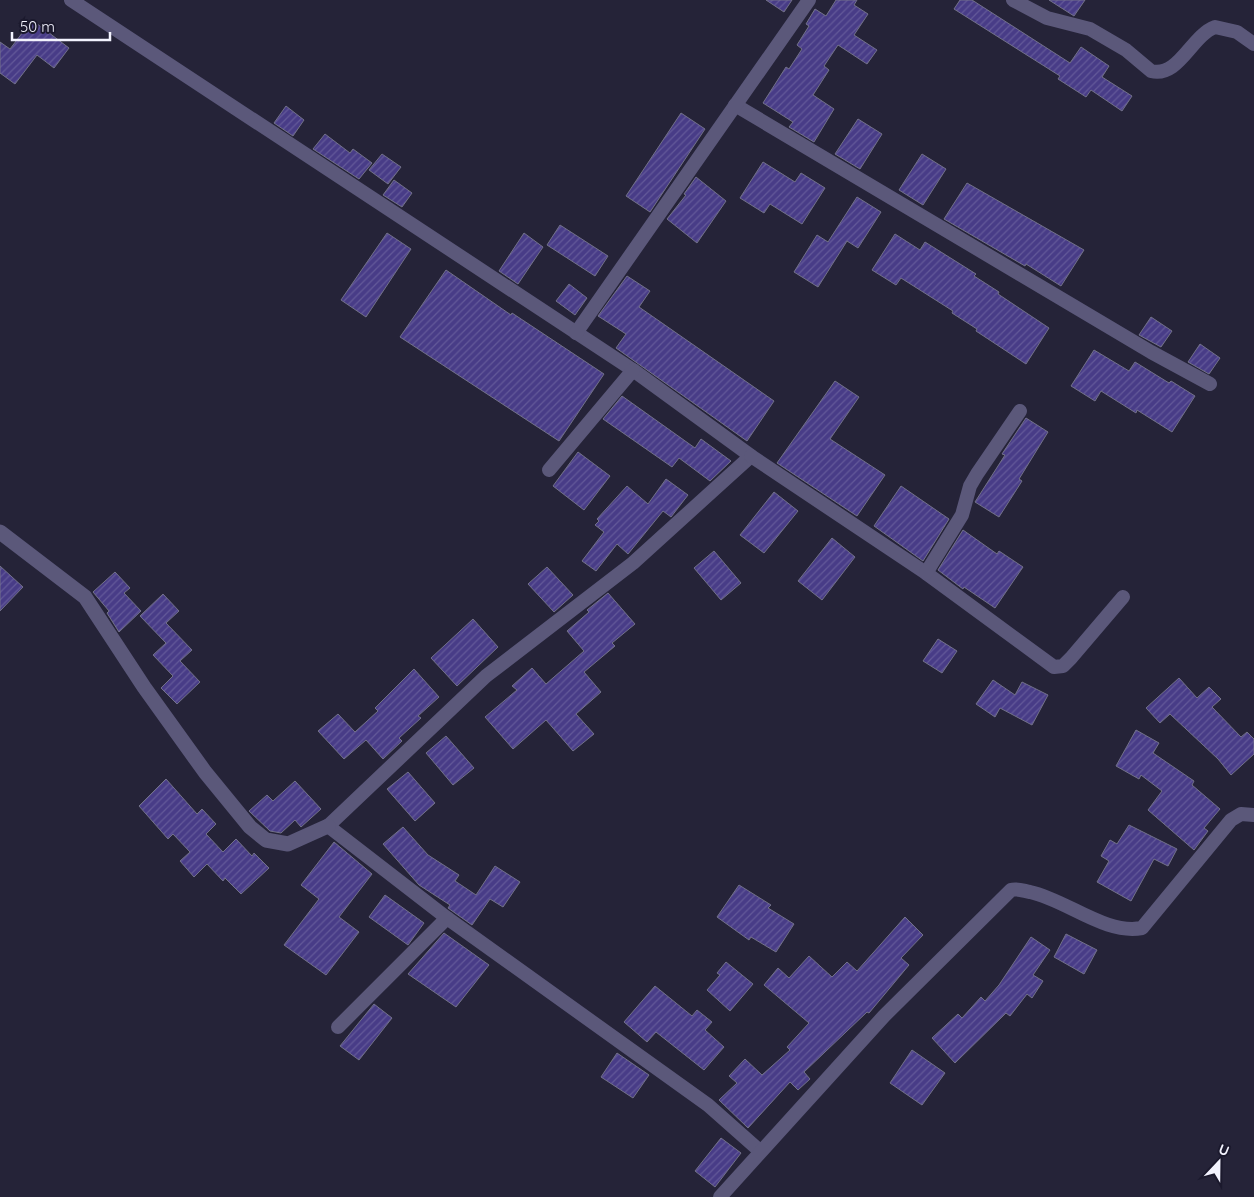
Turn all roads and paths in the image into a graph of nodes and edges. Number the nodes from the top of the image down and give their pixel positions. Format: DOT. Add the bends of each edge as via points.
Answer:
graph roads {
  1 [pos="71,0"];
  2 [pos="809,0"];
  3 [pos="1013,0"];
  4 [pos="1254,44"];
  5 [pos="735,105"];
  6 [pos="576,333"];
  7 [pos="633,370"];
  8 [pos="1210,384"];
  9 [pos="1020,411"];
  10 [pos="751,456"];
  11 [pos="549,470"];
  12 [pos="0,532"];
  13 [pos="926,573"];
  14 [pos="1124,598"];
  15 [pos="1254,815"];
  16 [pos="328,826"];
  17 [pos="447,918"];
  18 [pos="338,1027"];
  19 [pos="760,1151"];
  20 [pos="720,1197"];
  1 -- 6 [label="street"];
  2 -- 5 [label="street"];
  3 -- 4 [label="street" via="1047,18 1090,28 1156,72 1172,67 1200,34 1215,27 1237,32"];
  5 -- 6 [label="street"];
  5 -- 8 [label="street"];
  6 -- 7 [label="street"];
  7 -- 10 [label="street"];
  7 -- 11 [label="street"];
  9 -- 13 [label="street" via="976,474 962,515"];
  10 -- 13 [label="street"];
  10 -- 16 [label="street" via="633,563 486,676"];
  12 -- 16 [label="street" via="85,597 144,687 250,827 266,840 288,844"];
  13 -- 14 [label="street" via="1044,661 1059,668 1072,658"];
  15 -- 19 [label="street" via="1241,814 1231,820 1142,928 1117,928 1038,894 1014,889 884,1016"];
  16 -- 17 [label="street"];
  17 -- 18 [label="street"];
  17 -- 19 [label="street" via="708,1105"];
  19 -- 20 [label="street"];
}
